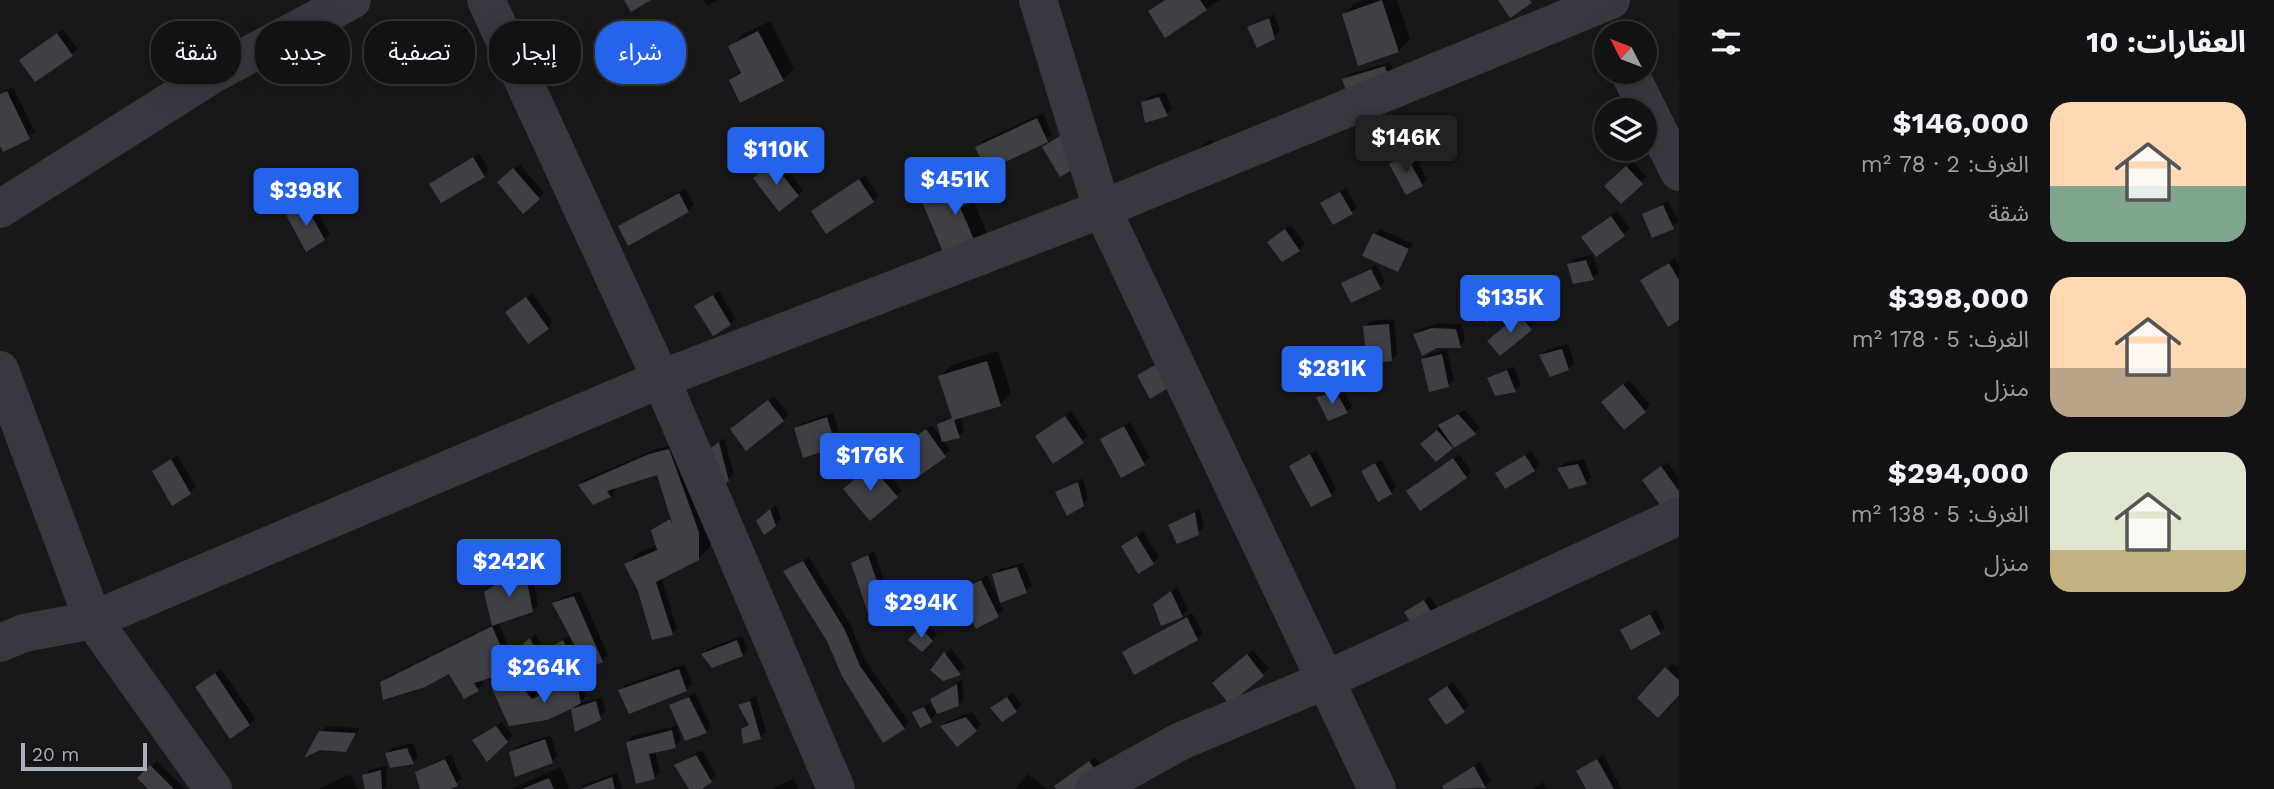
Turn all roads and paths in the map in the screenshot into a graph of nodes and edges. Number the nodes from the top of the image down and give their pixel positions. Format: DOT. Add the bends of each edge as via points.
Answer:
graph roads {
  1 [pos="352,0"];
  2 [pos="486,0"];
  3 [pos="1038,0"];
  4 [pos="1603,10"];
  5 [pos="1635,84"];
  6 [pos="1679,173"];
  7 [pos="1102,208"];
  8 [pos="0,209"];
  9 [pos="0,370"];
  10 [pos="661,379"];
  11 [pos="1679,516"];
  12 [pos="93,620"];
  13 [pos="0,643"];
  14 [pos="1326,680"];
  15 [pos="213,789"];
  16 [pos="836,789"];
  17 [pos="1094,789"];
  18 [pos="1377,789"];
  1 -- 8 [label="street" via="215,74"];
  2 -- 10 [label="street"];
  3 -- 7 [label="street"];
  4 -- 7 [label="street"];
  5 -- 6 [label="street"];
  7 -- 10 [label="street"];
  7 -- 14 [label="street"];
  9 -- 12 [label="street"];
  10 -- 12 [label="street"];
  10 -- 16 [label="street"];
  11 -- 14 [label="street"];
  12 -- 13 [label="street"];
  12 -- 15 [label="street"];
  14 -- 17 [label="street" via="1181,741"];
  14 -- 18 [label="street"];
}
